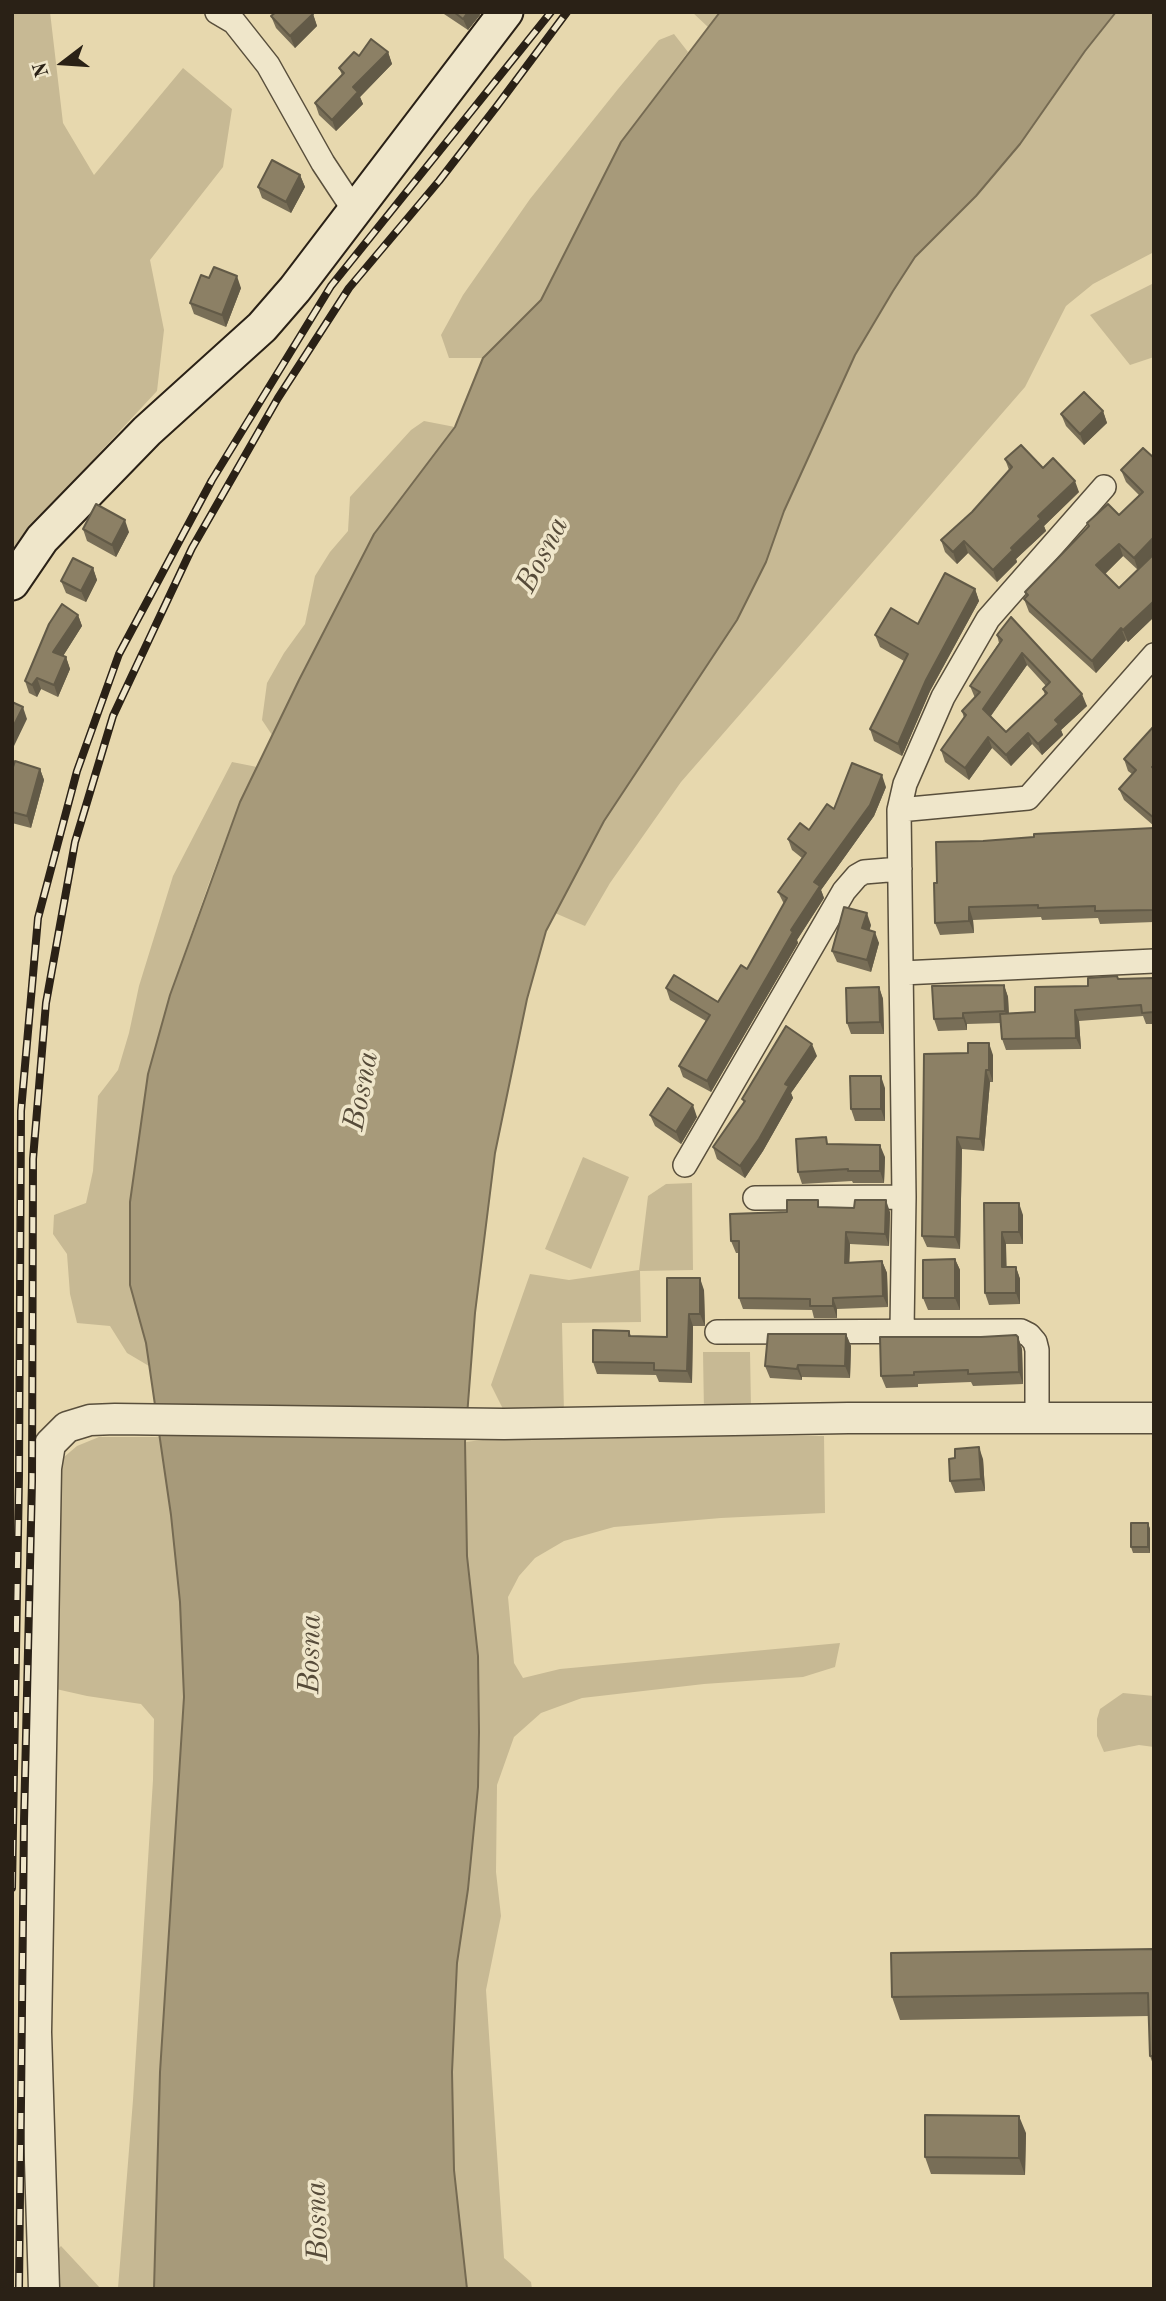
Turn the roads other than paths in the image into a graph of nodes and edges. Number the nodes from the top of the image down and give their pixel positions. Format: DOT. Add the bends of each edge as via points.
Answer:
graph roads {
  1 [pos="217,12"];
  2 [pos="506,12"];
  3 [pos="355,210"];
  4 [pos="1104,487"];
  5 [pos="12,583"];
  6 [pos="1154,655"];
  7 [pos="899,810"];
  8 [pos="900,869"];
  9 [pos="1154,961"];
  10 [pos="902,972"];
  11 [pos="685,1165"];
  12 [pos="904,1197"];
  13 [pos="755,1198"];
  14 [pos="902,1330"];
  15 [pos="718,1332"];
  16 [pos="1037,1417"];
  17 [pos="1154,1418"];
  18 [pos="44,2289"];
  1 -- 3 [label="street" via="234,22 268,65"];
  2 -- 3 [label="main road"];
  3 -- 5 [label="main road" via="262,327 147,431 42,539"];
  4 -- 7 [label="street" via="988,619 943,697 905,784"];
  6 -- 7 [label="street" via="1028,798"];
  7 -- 8 [label="street"];
  8 -- 10 [label="street"];
  8 -- 11 [label="street" via="864,872 844,891"];
  9 -- 10 [label="street"];
  10 -- 12 [label="street"];
  12 -- 13 [label="street"];
  12 -- 14 [label="street"];
  14 -- 15 [label="street"];
  14 -- 16 [label="street" via="1013,1329 1029,1335 1037,1350"];
  16 -- 17 [label="street"];
  16 -- 18 [label="street" via="504,1424 115,1419 67,1427 50,1444 46,1468 36,2032"];
}
